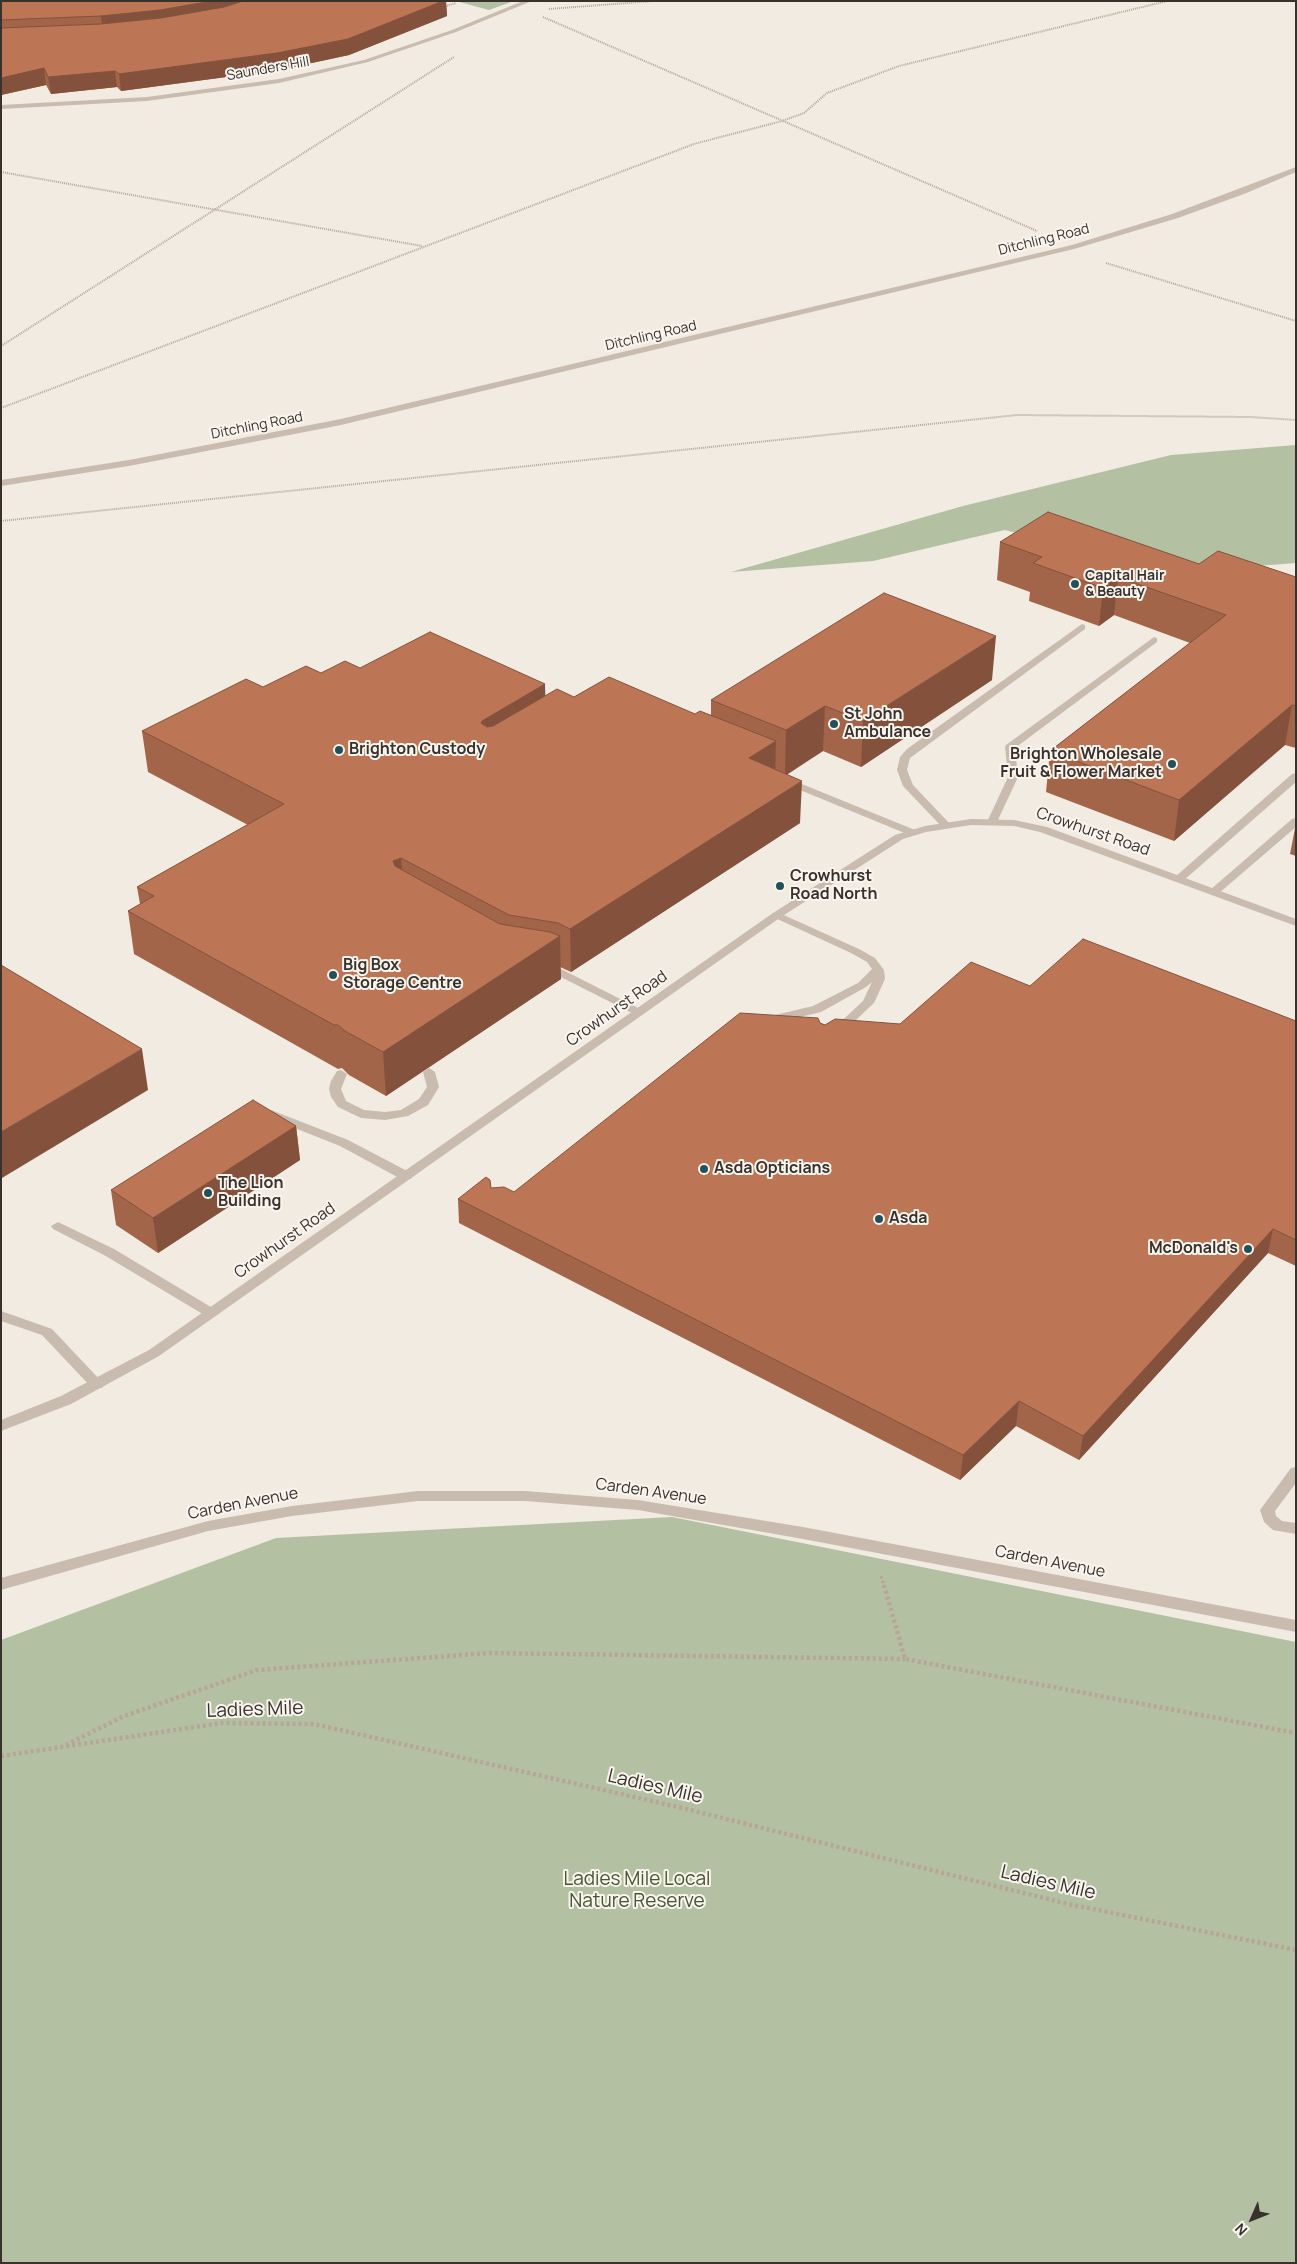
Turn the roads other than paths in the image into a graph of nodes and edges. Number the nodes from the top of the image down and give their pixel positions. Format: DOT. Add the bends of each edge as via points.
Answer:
graph roads {
  1 [pos="529,1"];
  2 [pos="1,107"];
  3 [pos="1296,169"];
  4 [pos="1,483"];
  5 [pos="1082,627"];
  6 [pos="1154,640"];
  7 [pos="774,776"];
  8 [pos="1296,776"];
  9 [pos="1296,821"];
  10 [pos="992,822"];
  11 [pos="946,825"];
  12 [pos="911,832"];
  13 [pos="1179,878"];
  14 [pos="1214,892"];
  15 [pos="777,915"];
  16 [pos="1296,923"];
  17 [pos="534,967"];
  18 [pos="878,970"];
  19 [pos="640,1012"];
  20 [pos="765,1020"];
  21 [pos="830,1037"];
  22 [pos="429,1072"];
  23 [pos="341,1074"];
  24 [pos="257,1108"];
  25 [pos="406,1176"];
  26 [pos="58,1226"];
  27 [pos="211,1313"];
  28 [pos="1,1316"];
  29 [pos="97,1385"];
  30 [pos="1,1426"];
  31 [pos="1296,1472"];
  32 [pos="1296,1529"];
  33 [pos="1,1584"];
  34 [pos="1296,1626"];
  1 -- 2 [label="street, Saunders Hill" via="366,61 279,81 147,99"];
  3 -- 4 [label="street, Ditchling Road" via="1175,216 1074,246 874,295 332,424 148,460"];
  5 -- 11 [label="street" via="905,757 902,770 908,786"];
  6 -- 10 [label="street" via="1010,747 1014,778"];
  7 -- 12 [label="street"];
  8 -- 13 [label="street"];
  9 -- 14 [label="street"];
  10 -- 11 [label="street, Crowhurst Road"];
  10 -- 13 [label="street, Crowhurst Road" via="1058,834"];
  11 -- 12 [label="street, Crowhurst Road"];
  12 -- 15 [label="street, Crowhurst Road" via="890,841"];
  13 -- 14 [label="street, Crowhurst Road"];
  14 -- 16 [label="street, Crowhurst Road"];
  15 -- 18 [label="street" via="855,951 871,960"];
  15 -- 19 [label="street, Crowhurst Road"];
  17 -- 19 [label="street" via="555,970"];
  18 -- 20 [label="street" via="862,985 817,1010"];
  18 -- 21 [label="street" via="879,979 868,1003"];
  19 -- 25 [label="street, Crowhurst Road"];
  22 -- 23 [label="street" via="433,1087 424,1102 404,1113 386,1116 361,1114 342,1104 335,1089"];
  24 -- 25 [label="street" via="344,1143"];
  25 -- 27 [label="street, Crowhurst Road"];
  26 -- 27 [label="street" via="109,1252"];
  27 -- 29 [label="street, Crowhurst Road" via="154,1352"];
  28 -- 29 [label="street" via="47,1332"];
  29 -- 30 [label="street, Crowhurst Road"];
  31 -- 32 [label="street" via="1268,1510 1269,1518 1278,1526"];
  33 -- 34 [label="street, Carden Avenue" via="208,1526 292,1511 418,1496 525,1496 638,1505"];
}
